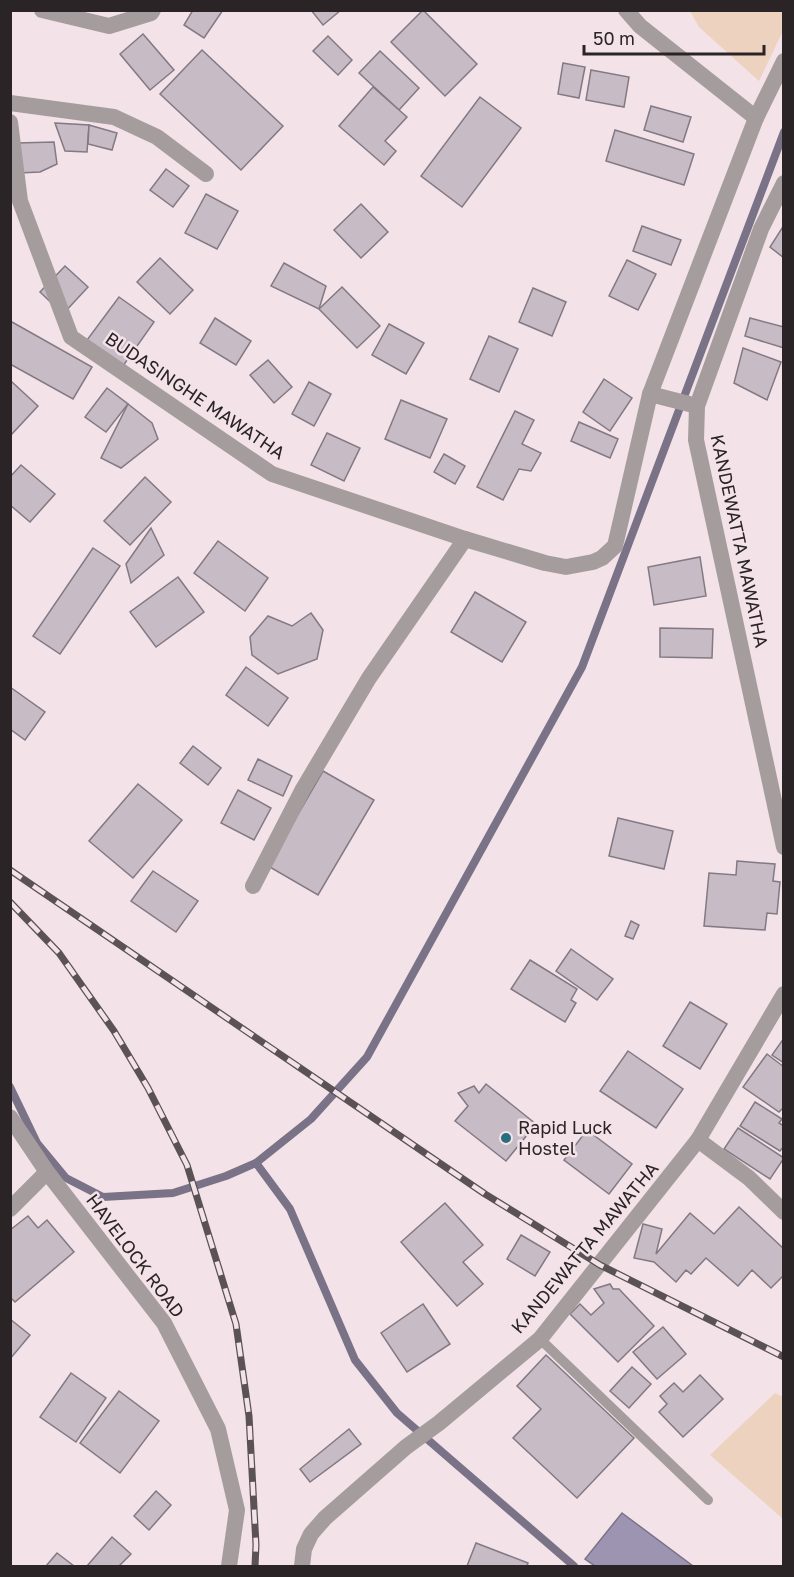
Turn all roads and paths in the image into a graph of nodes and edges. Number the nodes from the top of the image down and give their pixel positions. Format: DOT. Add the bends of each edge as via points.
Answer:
graph roads {
  1 [pos="42,10"];
  2 [pos="153,10"];
  3 [pos="626,10"];
  4 [pos="783,61"];
  5 [pos="10,103"];
  6 [pos="756,118"];
  7 [pos="10,122"];
  8 [pos="206,174"];
  9 [pos="783,183"];
  10 [pos="650,394"];
  11 [pos="697,406"];
  12 [pos="465,539"];
  13 [pos="783,847"];
  14 [pos="253,886"];
  15 [pos="783,994"];
  16 [pos="10,1118"];
  17 [pos="698,1140"];
  18 [pos="47,1173"];
  19 [pos="10,1209"];
  20 [pos="783,1212"];
  21 [pos="540,1339"];
  22 [pos="708,1500"];
  23 [pos="229,1566"];
  24 [pos="302,1566"];
  1 -- 2 [label="street" via="109,26"];
  3 -- 6 [label="street" via="640,26"];
  4 -- 6 [label="street"];
  5 -- 8 [label="street" via="114,117 157,137"];
  6 -- 10 [label="street"];
  7 -- 12 [label="street, BUDASINGHE MAWATHA" via="20,201 71,337 272,474"];
  9 -- 11 [label="street, KANDEWATTA MAWATHA" via="761,228"];
  10 -- 11 [label="street"];
  10 -- 12 [label="street, BUDASINGHE MAWATHA" via="615,546 602,558 566,567"];
  11 -- 13 [label="street, KANDEWATTA MAWATHA" via="696,440"];
  12 -- 14 [label="street" via="369,678 303,789"];
  15 -- 17 [label="street, KANDEWATTA MAWATHA"];
  16 -- 18 [label="street, HAVELOCK ROAD"];
  17 -- 20 [label="street" via="749,1178"];
  17 -- 21 [label="street, KANDEWATTA MAWATHA"];
  18 -- 19 [label="street"];
  18 -- 23 [label="street, HAVELOCK ROAD" via="164,1323 218,1429 237,1510"];
  21 -- 22 [label="lane"];
  21 -- 24 [label="street, KANDEWATTA MAWATHA" via="406,1447 326,1518 311,1534"];
}
